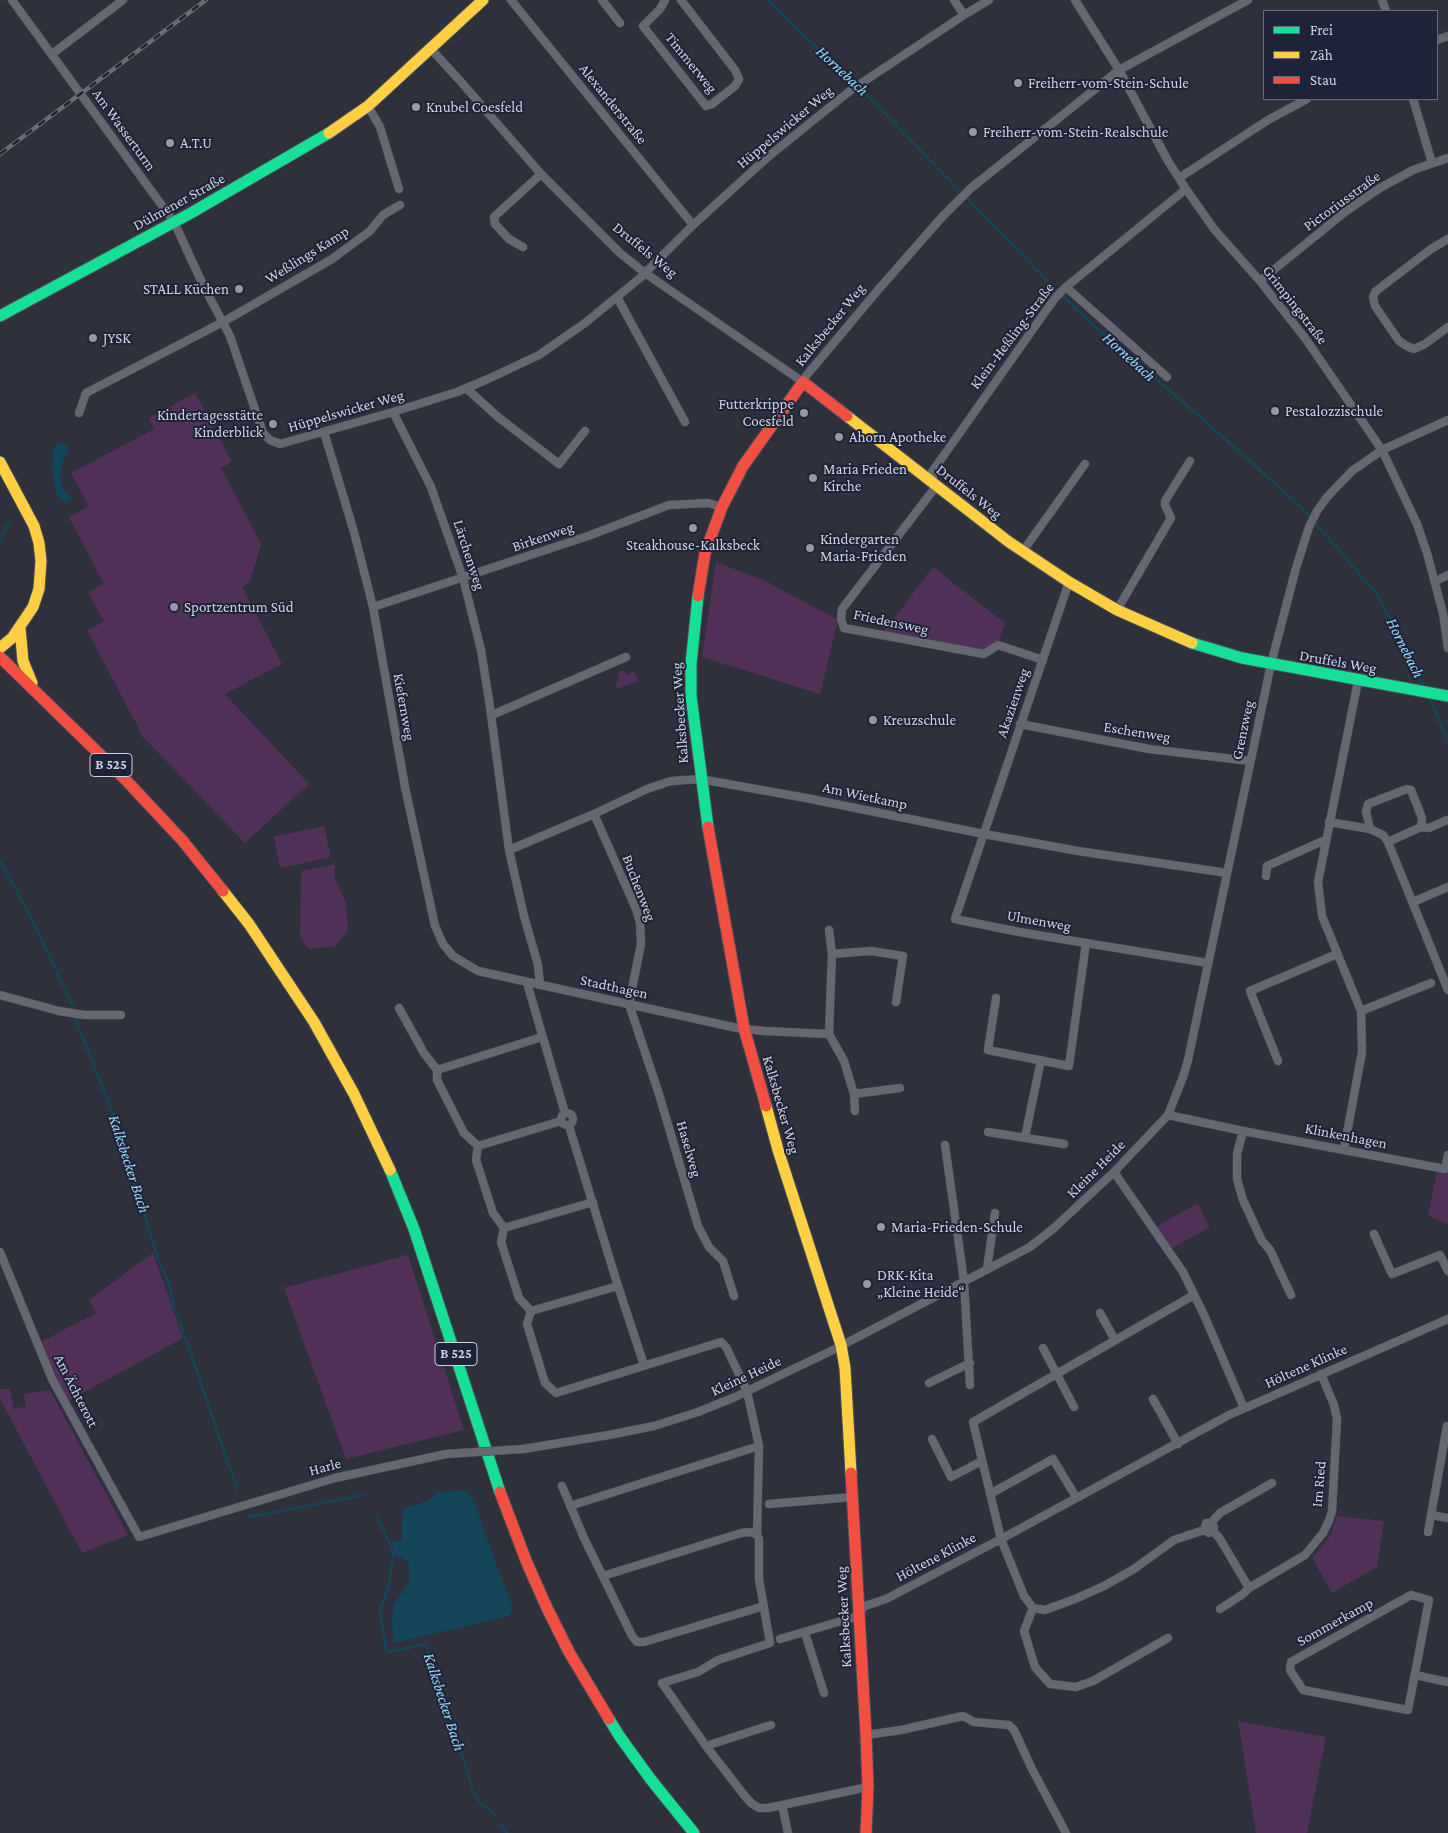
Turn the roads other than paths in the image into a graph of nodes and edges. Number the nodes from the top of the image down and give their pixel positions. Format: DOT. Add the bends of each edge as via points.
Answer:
graph roads {
  1 [pos="12,0"];
  2 [pos="122,0"];
  3 [pos="483,0"];
  4 [pos="511,0"];
  5 [pos="602,0"];
  6 [pos="665,0"];
  7 [pos="681,0"];
  8 [pos="954,0"];
  9 [pos="989,0"];
  10 [pos="1075,0"];
  11 [pos="1248,0"];
  12 [pos="964,15"];
  13 [pos="620,23"];
  14 [pos="431,49"];
  15 [pos="52,54"];
  16 [pos="1119,70"];
  17 [pos="1305,100"];
  18 [pos="1413,100"];
  19 [pos="368,106"];
  20 [pos="1448,158"];
  21 [pos="1432,162"];
  22 [pos="541,174"];
  23 [pos="1179,178"];
  24 [pos="399,189"];
  25 [pos="1186,190"];
  26 [pos="400,205"];
  27 [pos="174,222"];
  28 [pos="693,225"];
  29 [pos="1448,239"];
  30 [pos="523,247"];
  31 [pos="645,273"];
  32 [pos="1260,281"];
  33 [pos="1066,287"];
  34 [pos="617,297"];
  35 [pos="0,316"];
  36 [pos="223,322"];
  37 [pos="1448,327"];
  38 [pos="1167,377"];
  39 [pos="803,382"];
  40 [pos="466,388"];
  41 [pos="393,412"];
  42 [pos="79,413"];
  43 [pos="1448,420"];
  44 [pos="685,422"];
  45 [pos="585,431"];
  46 [pos="324,432"];
  47 [pos="1382,450"];
  48 [pos="1190,461"];
  49 [pos="0,462"];
  50 [pos="1085,464"];
  51 [pos="932,482"];
  52 [pos="722,507"];
  53 [pos="1023,551"];
  54 [pos="1448,576"];
  55 [pos="463,578"];
  56 [pos="1436,580"];
  57 [pos="1069,582"];
  58 [pos="373,607"];
  59 [pos="1116,610"];
  60 [pos="20,628"];
  61 [pos="0,648"];
  62 [pos="1448,648"];
  63 [pos="0,657"];
  64 [pos="626,657"];
  65 [pos="1043,660"];
  66 [pos="1272,664"];
  67 [pos="1358,680"];
  68 [pos="38,693"];
  69 [pos="1443,695"];
  70 [pos="492,715"];
  71 [pos="1020,724"];
  72 [pos="1250,761"];
  73 [pos="700,779"];
  74 [pos="594,814"];
  75 [pos="1447,820"];
  76 [pos="1329,822"];
  77 [pos="1421,827"];
  78 [pos="1370,829"];
  79 [pos="984,834"];
  80 [pos="1324,840"];
  81 [pos="1388,842"];
  82 [pos="509,850"];
  83 [pos="1227,874"];
  84 [pos="1266,876"];
  85 [pos="1448,887"];
  86 [pos="1413,902"];
  87 [pos="829,930"];
  88 [pos="1086,943"];
  89 [pos="832,954"];
  90 [pos="1337,954"];
  91 [pos="1208,962"];
  92 [pos="478,971"];
  93 [pos="1446,977"];
  94 [pos="528,983"];
  95 [pos="1431,983"];
  96 [pos="540,985"];
  97 [pos="1448,990"];
  98 [pos="0,995"];
  99 [pos="996,998"];
  100 [pos="896,1002"];
  101 [pos="629,1004"];
  102 [pos="398,1008"];
  103 [pos="1361,1011"];
  104 [pos="121,1016"];
  105 [pos="744,1028"];
  106 [pos="829,1034"];
  107 [pos="542,1036"];
  108 [pos="1041,1060"];
  109 [pos="1278,1061"];
  110 [pos="438,1070"];
  111 [pos="900,1088"];
  112 [pos="854,1094"];
  113 [pos="855,1111"];
  114 [pos="566,1113"];
  115 [pos="1168,1115"];
  116 [pos="561,1121"];
  117 [pos="569,1126"];
  118 [pos="1242,1131"];
  119 [pos="988,1132"];
  120 [pos="1025,1138"];
  121 [pos="1064,1144"];
  122 [pos="945,1145"];
  123 [pos="478,1146"];
  124 [pos="1344,1149"];
  125 [pos="1448,1155"];
  126 [pos="1114,1172"];
  127 [pos="593,1202"];
  128 [pos="995,1214"];
  129 [pos="504,1228"];
  130 [pos="1374,1234"];
  131 [pos="0,1252"];
  132 [pos="987,1269"];
  133 [pos="1448,1271"];
  134 [pos="964,1281"];
  135 [pos="618,1286"];
  136 [pos="1194,1295"];
  137 [pos="1291,1295"];
  138 [pos="734,1296"];
  139 [pos="531,1311"];
  140 [pos="1100,1313"];
  141 [pos="1448,1319"];
  142 [pos="1115,1340"];
  143 [pos="841,1345"];
  144 [pos="1043,1348"];
  145 [pos="970,1363"];
  146 [pos="644,1365"];
  147 [pos="1055,1374"];
  148 [pos="1321,1374"];
  149 [pos="929,1383"];
  150 [pos="970,1385"];
  151 [pos="747,1392"];
  152 [pos="1153,1399"];
  153 [pos="1074,1407"];
  154 [pos="1244,1408"];
  155 [pos="1447,1426"];
  156 [pos="932,1439"];
  157 [pos="1447,1439"];
  158 [pos="1178,1444"];
  159 [pos="759,1446"];
  160 [pos="523,1449"];
  161 [pos="982,1461"];
  162 [pos="1272,1483"];
  163 [pos="562,1486"];
  164 [pos="990,1494"];
  165 [pos="853,1497"];
  166 [pos="1076,1498"];
  167 [pos="769,1504"];
  168 [pos="570,1506"];
  169 [pos="1432,1515"];
  170 [pos="1448,1518"];
  171 [pos="1212,1527"];
  172 [pos="1428,1532"];
  173 [pos="139,1536"];
  174 [pos="757,1536"];
  175 [pos="1001,1538"];
  176 [pos="602,1576"];
  177 [pos="1248,1588"];
  178 [pos="764,1606"];
  179 [pos="1033,1608"];
  180 [pos="1220,1609"];
  181 [pos="859,1612"];
  182 [pos="805,1633"];
  183 [pos="1168,1638"];
  184 [pos="780,1639"];
  185 [pos="1415,1675"];
  186 [pos="1448,1682"];
  187 [pos="824,1693"];
  188 [pos="771,1725"];
  189 [pos="866,1735"];
  190 [pos="706,1746"];
  191 [pos="868,1787"];
  192 [pos="782,1805"];
  193 [pos="694,1833"];
  194 [pos="788,1833"];
  195 [pos="866,1833"];
  196 [pos="1066,1833"];
  1 -- 15 [label="street, Am Wasserturm"];
  2 -- 15 [label="street"];
  3 -- 14 [label="street, Dülmener Straße"];
  4 -- 28 [label="street, Alexanderstraße"];
  5 -- 13 [label="street"];
  6 -- 7 [label="street, Timmerweg" via="643,26 706,106 735,86 739,78"];
  8 -- 12 [label="street"];
  9 -- 12 [label="street, Hüppelswicker Weg"];
  10 -- 16 [label="street, Grimpingstraße"];
  11 -- 16 [label="street, Kalksbecker Weg"];
  12 -- 28 [label="street, Hüppelswicker Weg" via="851,90"];
  14 -- 19 [label="street, Dülmener Straße"];
  14 -- 22 [label="street, Druffels Weg"];
  15 -- 27 [label="street, Am Wasserturm"];
  16 -- 23 [label="street, Grimpingstraße"];
  16 -- 39 [label="street, Kalksbecker Weg" via="971,188 878,290"];
  17 -- 23 [label="street" via="1268,120"];
  18 -- 21 [label="street"];
  19 -- 24 [label="street" via="380,127"];
  19 -- 27 [label="street, Dülmener Straße" via="324,137"];
  20 -- 21 [label="street, Pictoriusstraße"];
  21 -- 32 [label="street, Pictoriusstraße" via="1373,193"];
  22 -- 30 [label="street" via="494,217 495,224 509,239"];
  22 -- 31 [label="street, Druffels Weg" via="620,253"];
  23 -- 25 [label="street, Grimpingstraße"];
  25 -- 32 [label="street, Grimpingstraße" via="1214,229"];
  25 -- 33 [label="street, Klein-Heßling-Straße"];
  26 -- 36 [label="street, Weßlings Kamp" via="332,259"];
  27 -- 35 [label="street, Dülmener Straße"];
  27 -- 36 [label="street"];
  28 -- 31 [label="street, Hüppelswicker Weg"];
  29 -- 37 [label="street" via="1376,290 1373,297 1375,306 1394,334 1414,349"];
  31 -- 34 [label="street, Hüppelswicker Weg"];
  31 -- 39 [label="street, Druffels Weg"];
  32 -- 47 [label="street, Grimpingstraße" via="1307,341"];
  33 -- 38 [label="street"];
  33 -- 51 [label="street, Klein-Heßling-Straße" via="935,466"];
  34 -- 40 [label="street, Hüppelswicker Weg" via="538,355"];
  34 -- 44 [label="street"];
  36 -- 42 [label="street, Weßlings Kamp" via="86,393"];
  36 -- 46 [label="street, Hüppelswicker Weg" via="266,438 280,444"];
  39 -- 51 [label="street, Druffels Weg"];
  39 -- 52 [label="street, Kalksbecker Weg" via="743,466"];
  40 -- 41 [label="street, Hüppelswicker Weg"];
  40 -- 45 [label="street" via="559,464"];
  41 -- 46 [label="street, Hüppelswicker Weg"];
  41 -- 55 [label="street, Lärchenweg" via="432,487"];
  43 -- 47 [label="street, Grenzweg"];
  46 -- 58 [label="street, Kiefernweg"];
  47 -- 56 [label="street, Grimpingstraße" via="1417,524"];
  47 -- 66 [label="street, Grenzweg" via="1352,470 1317,511 1296,568"];
  48 -- 59 [label="street" via="1165,501 1171,518"];
  49 -- 60 [label="street" via="34,526 41,552 39,589"];
  50 -- 53 [label="street"];
  51 -- 53 [label="street, Druffels Weg"];
  51 -- 65 [label="street, Friedensweg" via="934,489 842,610 844,628 984,654 998,645"];
  52 -- 55 [label="street, Birkenweg" via="708,503 669,505"];
  52 -- 73 [label="street, Kalksbecker Weg" via="704,556 693,632 691,696"];
  53 -- 57 [label="street, Druffels Weg"];
  54 -- 56 [label="street"];
  55 -- 58 [label="street, Birkenweg"];
  55 -- 70 [label="street, Lärchenweg" via="481,650"];
  56 -- 62 [label="street, Grimpingstraße"];
  57 -- 59 [label="street, Druffels Weg"];
  57 -- 65 [label="street, Akazienweg"];
  58 -- 92 [label="street, Kiefernweg" via="405,787 435,926 453,956"];
  59 -- 66 [label="street, Druffels Weg" via="1193,644"];
  60 -- 61 [label="street"];
  60 -- 68 [label="street" via="23,661"];
  63 -- 68 [label="street, B 525"];
  64 -- 70 [label="street"];
  65 -- 71 [label="street, Akazienweg"];
  66 -- 67 [label="street, Druffels Weg"];
  66 -- 72 [label="street, Grenzweg"];
  67 -- 69 [label="street, Druffels Weg"];
  67 -- 76 [label="street"];
  68 -- 193 [label="street, B 525" via="122,776 197,858 262,943 318,1029 386,1159 414,1229 491,1468 547,1608 569,1652 620,1737"];
  70 -- 82 [label="street, Lärchenweg"];
  71 -- 72 [label="street, Eschenweg" via="1132,746"];
  71 -- 79 [label="street, Akazienweg"];
  72 -- 83 [label="street, Grenzweg"];
  73 -- 74 [label="street, Am Wietkamp" via="671,781 647,788"];
  73 -- 79 [label="street, Am Wietkamp"];
  73 -- 105 [label="street, Kalksbecker Weg"];
  74 -- 82 [label="street, Am Wietkamp"];
  74 -- 101 [label="street, Buchenweg" via="640,923 642,944"];
  75 -- 77 [label="street" via="1429,828"];
  76 -- 78 [label="street"];
  76 -- 80 [label="street"];
  77 -- 78 [label="street" via="1422,818 1411,790 1407,789 1368,804"];
  77 -- 81 [label="street"];
  78 -- 81 [label="street"];
  79 -- 83 [label="street, Am Wietkamp"];
  79 -- 88 [label="street, Ulmenweg" via="954,919"];
  80 -- 84 [label="street" via="1267,866"];
  80 -- 90 [label="street" via="1318,899"];
  81 -- 86 [label="street"];
  82 -- 96 [label="street, Lärchenweg" via="538,965"];
  83 -- 91 [label="street, Grenzweg"];
  85 -- 86 [label="street"];
  86 -- 93 [label="street"];
  87 -- 89 [label="street"];
  88 -- 91 [label="street, Ulmenweg"];
  88 -- 108 [label="street" via="1069,1066"];
  89 -- 100 [label="street" via="871,952 902,956"];
  89 -- 106 [label="street"];
  90 -- 103 [label="street"];
  90 -- 109 [label="street" via="1250,991"];
  91 -- 115 [label="street, Grenzweg" via="1188,1060"];
  92 -- 94 [label="street, Stadthagen"];
  93 -- 97 [label="street"];
  94 -- 96 [label="street, Stadthagen"];
  94 -- 107 [label="street"];
  95 -- 103 [label="street"];
  96 -- 101 [label="street, Stadthagen"];
  98 -- 104 [label="street" via="59,1011"];
  99 -- 108 [label="street" via="988,1050"];
  101 -- 105 [label="street, Stadthagen"];
  101 -- 138 [label="street, Haselweg" via="698,1226 709,1247 723,1261"];
  102 -- 110 [label="street" via="424,1053"];
  103 -- 124 [label="street" via="1362,1052"];
  105 -- 106 [label="street, Stadthagen"];
  105 -- 143 [label="street, Kalksbecker Weg" via="778,1150"];
  106 -- 112 [label="street" via="844,1061"];
  107 -- 110 [label="street"];
  107 -- 114 [label="street"];
  108 -- 120 [label="street"];
  110 -- 123 [label="street" via="437,1080 460,1126"];
  111 -- 112 [label="street"];
  112 -- 113 [label="street"];
  114 -- 116 [label="street"];
  114 -- 117 [label="street" via="574,1118"];
  115 -- 118 [label="street, Klinkenhagen"];
  115 -- 126 [label="street, Kleine Heide"];
  116 -- 117 [label="street"];
  116 -- 123 [label="street"];
  117 -- 127 [label="street"];
  118 -- 124 [label="street, Klinkenhagen"];
  118 -- 137 [label="street" via="1237,1154 1237,1179 1243,1200"];
  119 -- 120 [label="street"];
  120 -- 121 [label="street"];
  122 -- 134 [label="street"];
  123 -- 129 [label="street" via="476,1160 492,1213"];
  124 -- 125 [label="street, Klinkenhagen" via="1445,1169"];
  126 -- 132 [label="street, Kleine Heide" via="1054,1228 1030,1246"];
  126 -- 136 [label="street" via="1173,1257"];
  127 -- 129 [label="street"];
  127 -- 135 [label="street"];
  128 -- 132 [label="street"];
  129 -- 139 [label="street" via="501,1242 519,1298"];
  130 -- 133 [label="street" via="1392,1274 1440,1255"];
  131 -- 173 [label="street, Am Ächterott" via="52,1379"];
  132 -- 134 [label="street, Kleine Heide"];
  134 -- 143 [label="street, Kleine Heide"];
  134 -- 145 [label="street"];
  135 -- 139 [label="street"];
  135 -- 146 [label="street"];
  136 -- 142 [label="street"];
  136 -- 154 [label="street"];
  139 -- 146 [label="street" via="527,1324 535,1351 545,1383 556,1393"];
  140 -- 142 [label="street"];
  141 -- 148 [label="street, Höltene Klinke"];
  142 -- 147 [label="street"];
  143 -- 151 [label="street, Kleine Heide"];
  143 -- 165 [label="street, Kalksbecker Weg"];
  144 -- 147 [label="street"];
  145 -- 149 [label="street"];
  145 -- 150 [label="street"];
  146 -- 151 [label="street" via="721,1342 726,1346"];
  147 -- 153 [label="street"];
  147 -- 161 [label="street" via="973,1422"];
  148 -- 154 [label="street, Höltene Klinke"];
  148 -- 177 [label="street, Im Ried" via="1338,1419 1332,1512 1323,1533 1305,1555"];
  151 -- 159 [label="street"];
  151 -- 160 [label="street, Kleine Heide" via="654,1426"];
  152 -- 158 [label="street"];
  154 -- 158 [label="street, Höltene Klinke"];
  155 -- 157 [label="street"];
  156 -- 161 [label="street" via="951,1476"];
  157 -- 169 [label="street"];
  158 -- 166 [label="street, Höltene Klinke"];
  159 -- 168 [label="street"];
  159 -- 174 [label="street"];
  160 -- 173 [label="street, Harle, bridge" via="446,1454 335,1478"];
  161 -- 164 [label="street"];
  162 -- 171 [label="street" via="1220,1513"];
  163 -- 168 [label="street"];
  164 -- 166 [label="street" via="1052,1459"];
  164 -- 175 [label="street"];
  165 -- 167 [label="street"];
  165 -- 181 [label="street, Kalksbecker Weg"];
  166 -- 175 [label="street, Höltene Klinke"];
  168 -- 176 [label="street"];
  169 -- 170 [label="street"];
  169 -- 172 [label="street"];
  171 -- 177 [label="street"];
  171 -- 179 [label="street" via="1210,1533 1204,1530 1174,1540 1134,1569 1083,1596 1044,1610"];
  174 -- 176 [label="street" via="751,1532 741,1533"];
  174 -- 178 [label="street"];
  175 -- 179 [label="street" via="1024,1596"];
  175 -- 181 [label="street, Höltene Klinke" via="886,1599 865,1606"];
  176 -- 178 [label="street" via="637,1642"];
  177 -- 180 [label="street, Im Ried"];
  178 -- 190 [label="street" via="770,1644 718,1660 698,1672 662,1683"];
  179 -- 183 [label="street" via="1024,1631 1035,1667 1050,1684 1076,1687 1093,1681"];
  181 -- 182 [label="street, Höltene Klinke" via="855,1617"];
  181 -- 189 [label="street, Kalksbecker Weg"];
  182 -- 184 [label="street, Höltene Klinke"];
  182 -- 187 [label="street"];
  185 -- 185 [label="street, Sommerkamp" via="1429,1600 1410,1595 1291,1662 1290,1670 1303,1690 1408,1710"];
  185 -- 186 [label="street"];
  188 -- 190 [label="street"];
  189 -- 191 [label="street, Kalksbecker Weg"];
  189 -- 196 [label="street" via="963,1716 974,1722 1009,1724"];
  190 -- 192 [label="street" via="751,1803 759,1808"];
  191 -- 192 [label="street"];
  191 -- 195 [label="street, Kalksbecker Weg"];
  192 -- 194 [label="street"];
}
